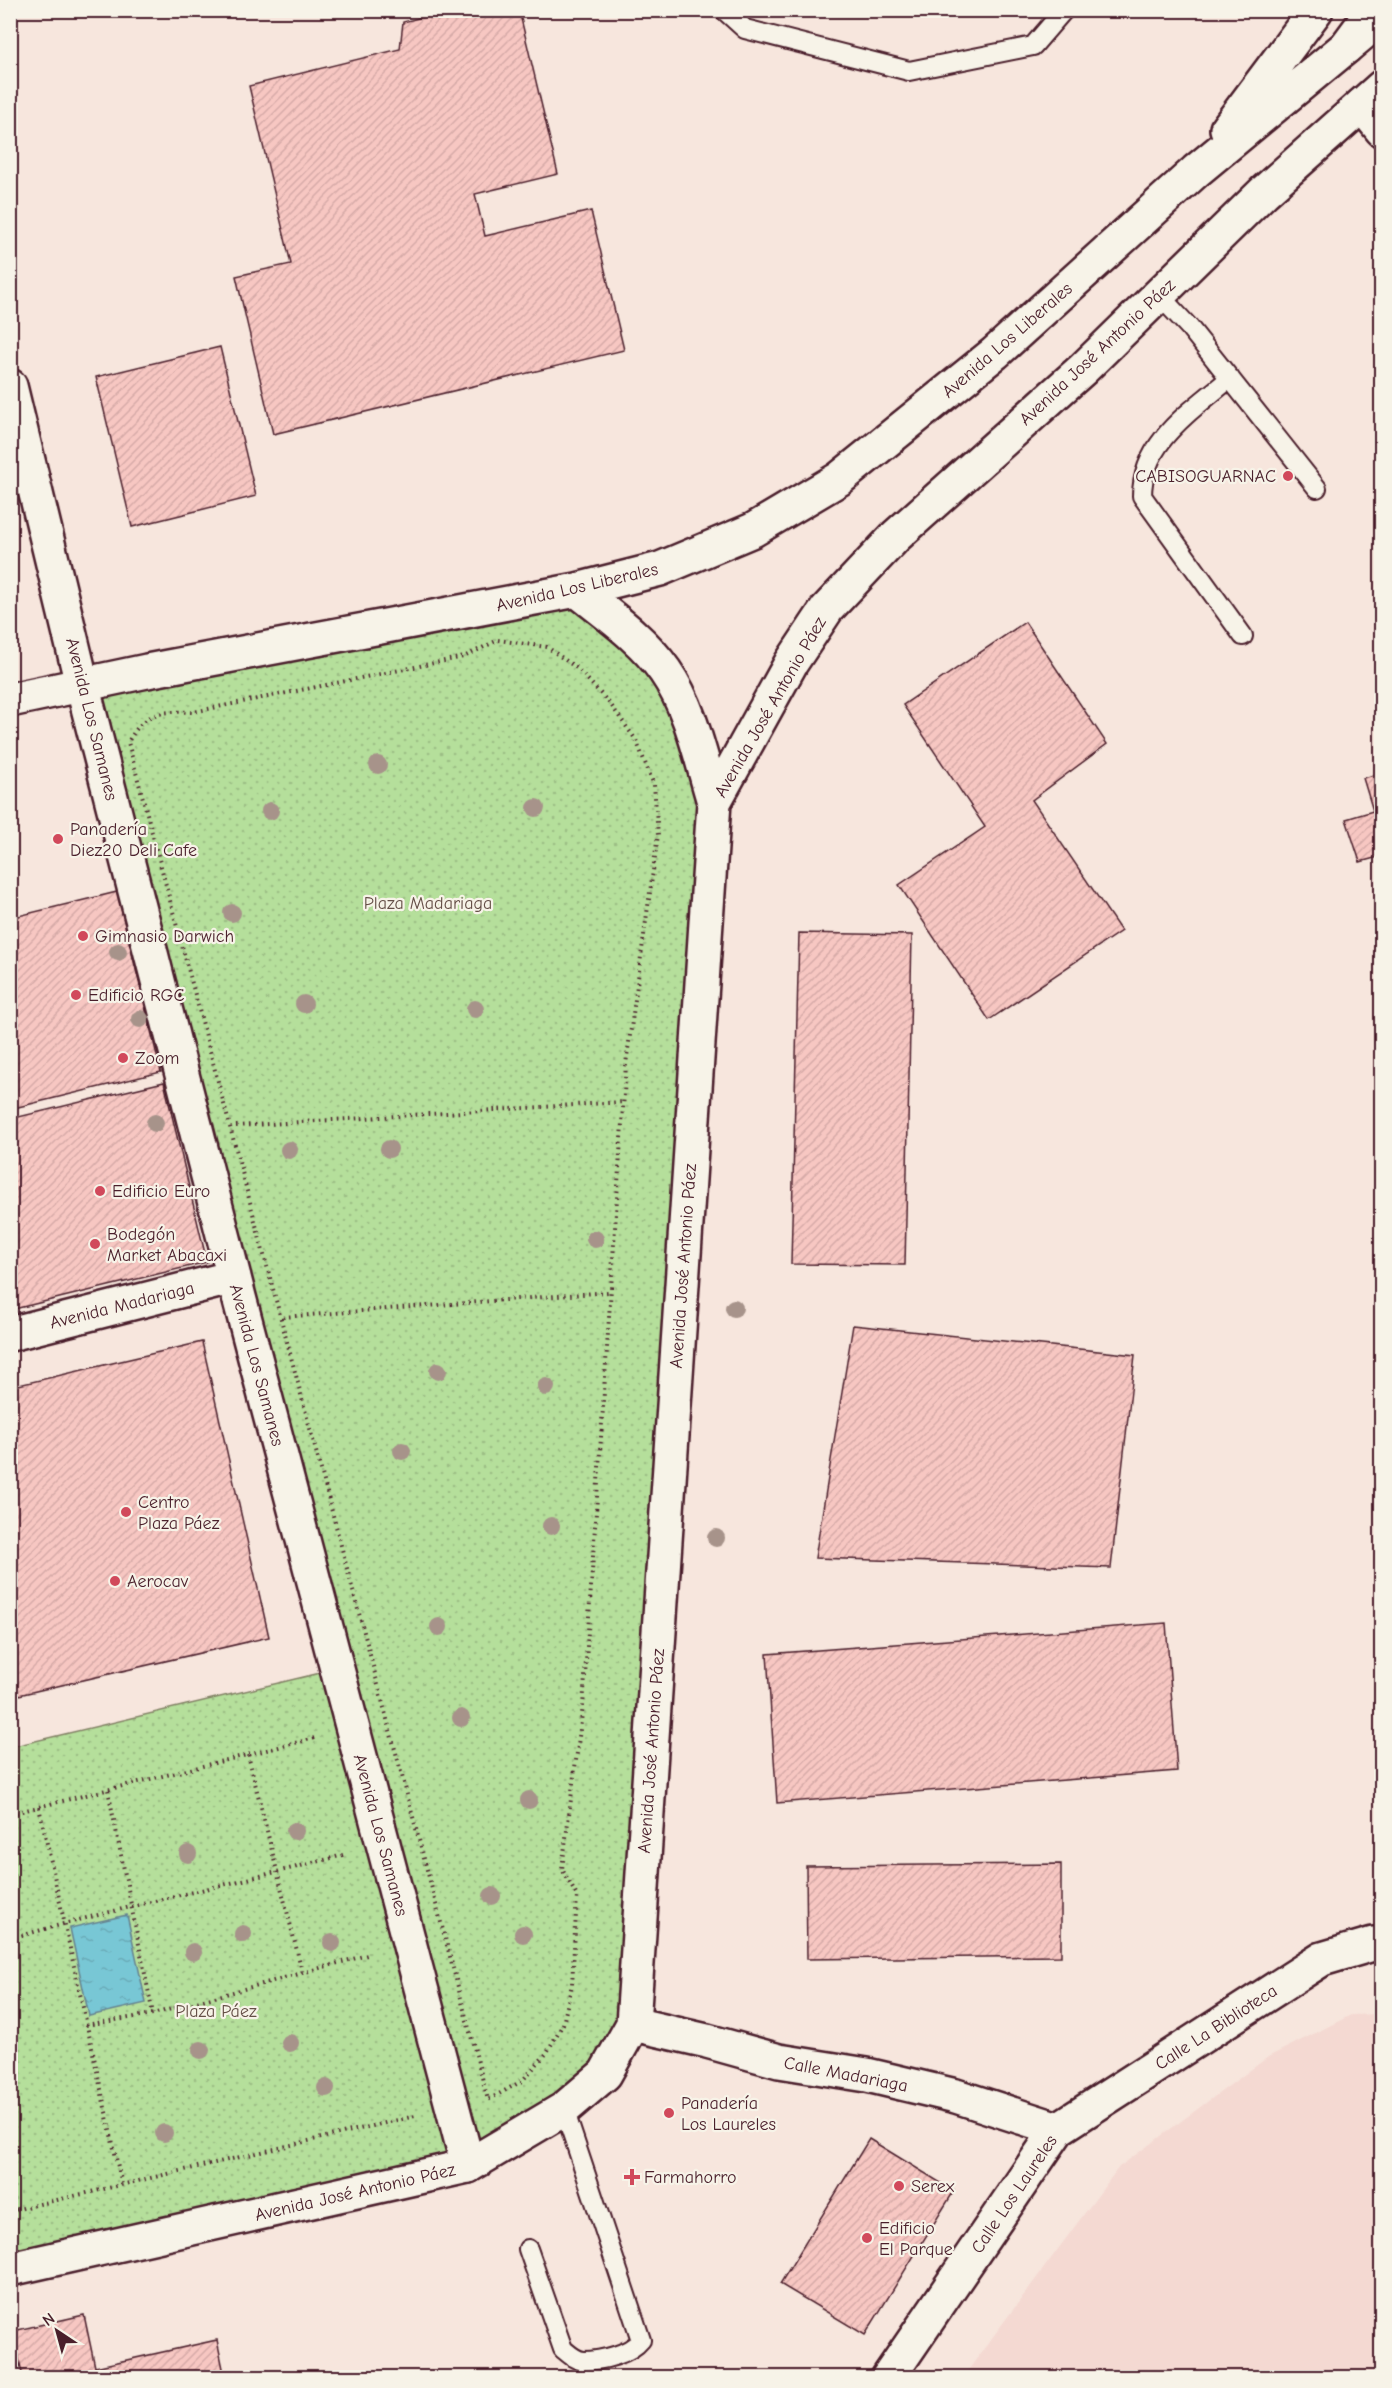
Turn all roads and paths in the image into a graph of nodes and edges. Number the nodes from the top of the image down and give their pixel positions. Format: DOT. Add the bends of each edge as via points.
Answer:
graph roads {
  1 [pos="724,10"];
  2 [pos="1064,10"];
  3 [pos="1316,10"];
  4 [pos="1373,10"];
  5 [pos="1382,17"];
  6 [pos="1346,47"];
  7 [pos="1375,107"];
  8 [pos="1196,171"];
  9 [pos="1159,295"];
  10 [pos="1230,378"];
  11 [pos="10,386"];
  12 [pos="1317,488"];
  13 [pos="576,590"];
  14 [pos="1243,636"];
  15 [pos="82,684"];
  16 [pos="10,700"];
  17 [pos="714,802"];
  18 [pos="623,1102"];
  19 [pos="230,1126"];
  20 [pos="234,1277"];
  21 [pos="609,1292"];
  22 [pos="280,1317"];
  23 [pos="10,1334"];
  24 [pos="324,1736"];
  25 [pos="248,1755"];
  26 [pos="108,1790"];
  27 [pos="39,1807"];
  28 [pos="10,1814"];
  29 [pos="354,1852"];
  30 [pos="277,1873"];
  31 [pos="132,1905"];
  32 [pos="63,1923"];
  33 [pos="10,1939"];
  34 [pos="1382,1945"];
  35 [pos="380,1952"];
  36 [pos="302,1971"];
  37 [pos="153,2014"];
  38 [pos="633,2024"];
  39 [pos="86,2025"];
  40 [pos="564,2109"];
  41 [pos="423,2114"];
  42 [pos="1058,2129"];
  43 [pos="468,2166"];
  44 [pos="122,2186"];
  45 [pos="10,2211"];
  46 [pos="528,2249"];
  47 [pos="10,2269"];
  48 [pos="888,2378"];
  1 -- 2 [label="lane" via="745,29 909,71 1033,46"];
  3 -- 8 [label="main road, Avenida Los Liberales"];
  4 -- 6 [label="main road"];
  5 -- 6 [label="main road"];
  6 -- 8 [label="main road, Avenida Los Liberales"];
  7 -- 9 [label="main road, Avenida José Antonio Páez" via="1264,192"];
  8 -- 13 [label="main road, Avenida Los Liberales" via="995,353 839,479 753,530 660,569"];
  9 -- 10 [label="lane"];
  9 -- 17 [label="main road, Avenida José Antonio Páez" via="1083,369 896,536 827,609 791,663"];
  10 -- 12 [label="lane"];
  10 -- 14 [label="lane" via="1173,427 1153,450 1142,476 1142,496"];
  11 -- 15 [label="main road, Avenida Los Samanes"];
  13 -- 15 [label="main road, Avenida Los Liberales"];
  13 -- 17 [label="main road" via="634,635 666,672 687,717"];
  15 -- 16 [label="main road, Avenida Los Liberales"];
  15 -- 20 [label="main road, Avenida Los Samanes"];
  17 -- 38 [label="main road, Avenida José Antonio Páez"];
  18 -- 19 [label="path"];
  18 -- 19 [label="path" via="658,835 654,785 636,740 578,669 547,647 498,640 464,657 193,712 162,711 139,723 128,742"];
  18 -- 21 [label="path"];
  19 -- 22 [label="path"];
  20 -- 23 [label="main road, Avenida Madariaga"];
  20 -- 43 [label="main road, Avenida Los Samanes"];
  21 -- 22 [label="path"];
  21 -- 22 [label="path" via="582,1706 562,1869 577,1896 572,1984 562,2024 546,2054 522,2081 488,2100"];
  24 -- 25 [label="path"];
  25 -- 26 [label="path"];
  25 -- 30 [label="path"];
  26 -- 27 [label="path"];
  26 -- 31 [label="path"];
  27 -- 28 [label="path"];
  27 -- 32 [label="path"];
  29 -- 30 [label="path"];
  30 -- 31 [label="path"];
  30 -- 36 [label="path"];
  31 -- 32 [label="path"];
  31 -- 37 [label="path"];
  32 -- 33 [label="path"];
  32 -- 39 [label="path"];
  34 -- 42 [label="main road, Calle La Biblioteca" via="1373,1944 1322,1959"];
  35 -- 36 [label="path"];
  36 -- 37 [label="path"];
  37 -- 39 [label="path"];
  38 -- 40 [label="main road, Avenida José Antonio Páez" via="604,2074"];
  38 -- 42 [label="main road, Calle Madariaga" via="778,2061 867,2075 956,2097"];
  39 -- 44 [label="path"];
  40 -- 43 [label="main road, Avenida José Antonio Páez"];
  40 -- 46 [label="lane" via="642,2340 626,2352 584,2361 573,2358 563,2349"];
  41 -- 44 [label="path"];
  42 -- 48 [label="main road, Calle Los Laureles"];
  43 -- 47 [label="main road, Avenida José Antonio Páez"];
  44 -- 45 [label="path"];
}
